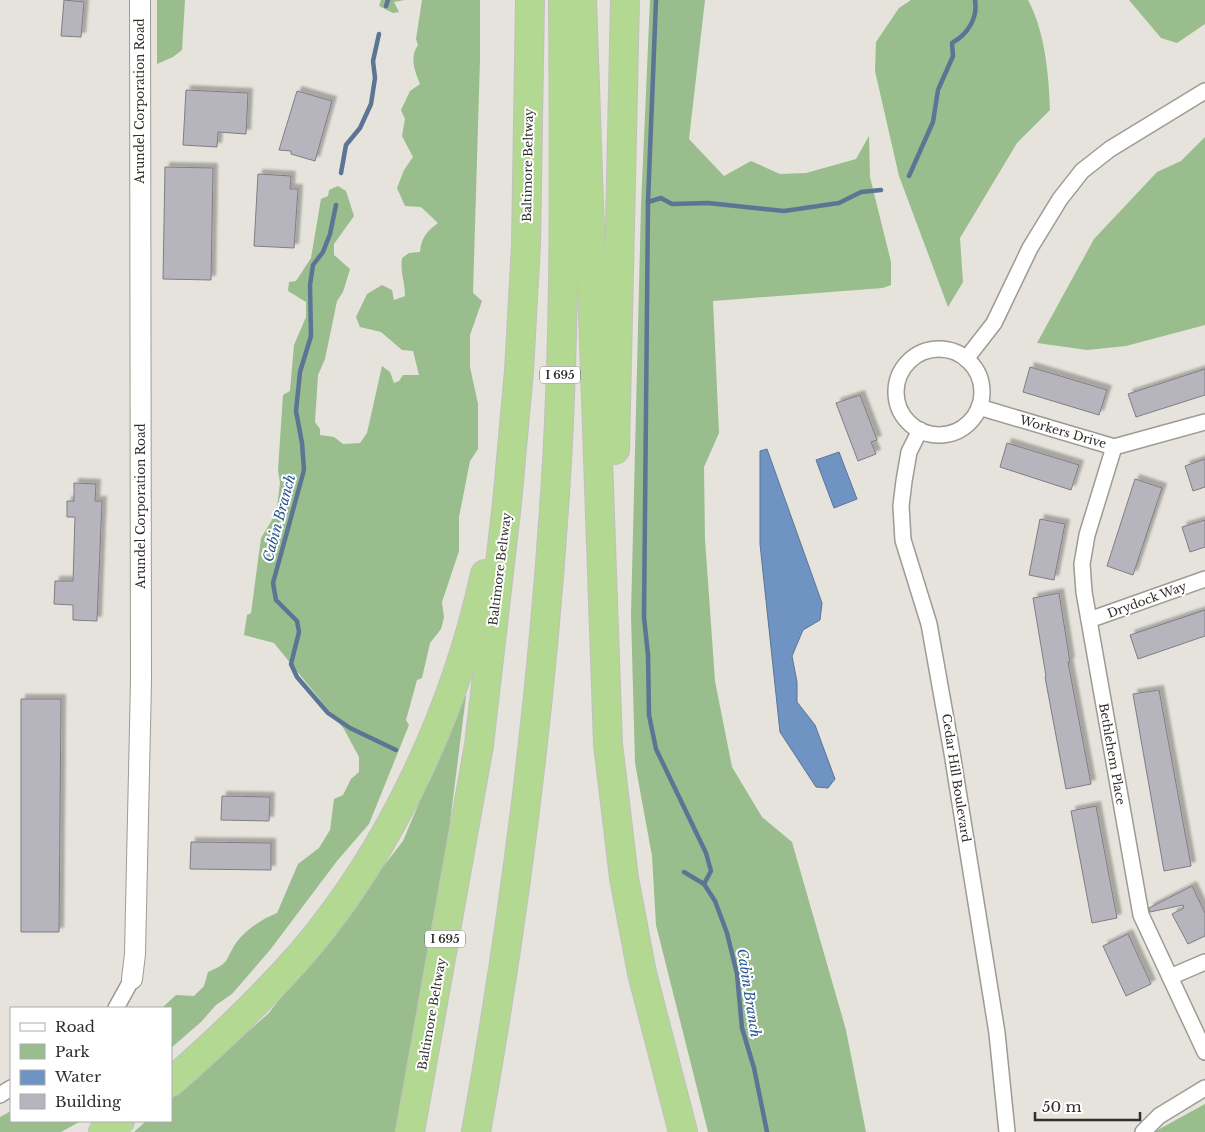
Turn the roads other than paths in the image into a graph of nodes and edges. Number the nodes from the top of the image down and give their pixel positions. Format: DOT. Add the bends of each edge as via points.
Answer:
graph roads {
  1 [pos="140,0"];
  2 [pos="530,0"];
  3 [pos="563,0"];
  4 [pos="582,0"];
  5 [pos="625,0"];
  6 [pos="1205,91"];
  7 [pos="966,359"];
  8 [pos="520,371"];
  9 [pos="979,407"];
  10 [pos="1205,422"];
  11 [pos="920,430"];
  12 [pos="1114,446"];
  13 [pos="1205,579"];
  14 [pos="1089,620"];
  15 [pos="608,744"];
  16 [pos="1205,962"];
  17 [pos="1170,977"];
  18 [pos="132,980"];
  19 [pos="117,1007"];
  20 [pos="1205,1052"];
  21 [pos="172,1081"];
  22 [pos="1205,1088"];
  23 [pos="118,1122"];
  24 [pos="103,1132"];
  25 [pos="410,1132"];
  26 [pos="476,1132"];
  27 [pos="683,1132"];
  28 [pos="1007,1132"];
  29 [pos="1143,1132"];
  1 -- 18 [label="street, Arundel Corporation Road" via="141,681"];
  2 -- 8 [label="highway, Baltimore Beltway / I 695" via="529,140"];
  3 -- 26 [label="highway, I 695" via="563,248 554,507 543,652 528,797 507,948"];
  4 -- 15 [label="highway"];
  5 -- 15 [label="highway"];
  6 -- 7 [label="street" via="1110,149 1082,171 1060,199 1030,248 994,322"];
  7 -- 9 [label="street" via="979,376 982,389"];
  7 -- 11 [label="street" via="950,350 936,349 918,356 903,369 896,395 899,408 906,420"];
  8 -- 21 [label="highway" via="478,603 452,690 408,789 376,848 304,951 261,999"];
  8 -- 25 [label="highway, Baltimore Beltway / I 695" via="508,503 478,745"];
  9 -- 11 [label="street" via="967,425 955,432 942,435"];
  9 -- 12 [label="street, Workers Drive"];
  10 -- 12 [label="street, Workers Drive"];
  11 -- 28 [label="street, Cedar Hill Boulevard" via="909,452 904,481 902,540 929,624 952,753 997,1033"];
  12 -- 14 [label="street, Bethlehem Place" via="1087,536 1082,564"];
  13 -- 14 [label="street, Drydock Way"];
  14 -- 17 [label="street, Bethlehem Place" via="1141,915"];
  15 -- 27 [label="highway" via="624,878 642,973"];
  16 -- 17 [label="street"];
  17 -- 20 [label="street, Bethlehem Place"];
  18 -- 19 [label="street, Arundel Corporation Road"];
  22 -- 29 [label="street" via="1159,1116"];
  23 -- 24 [label="highway"];
}
